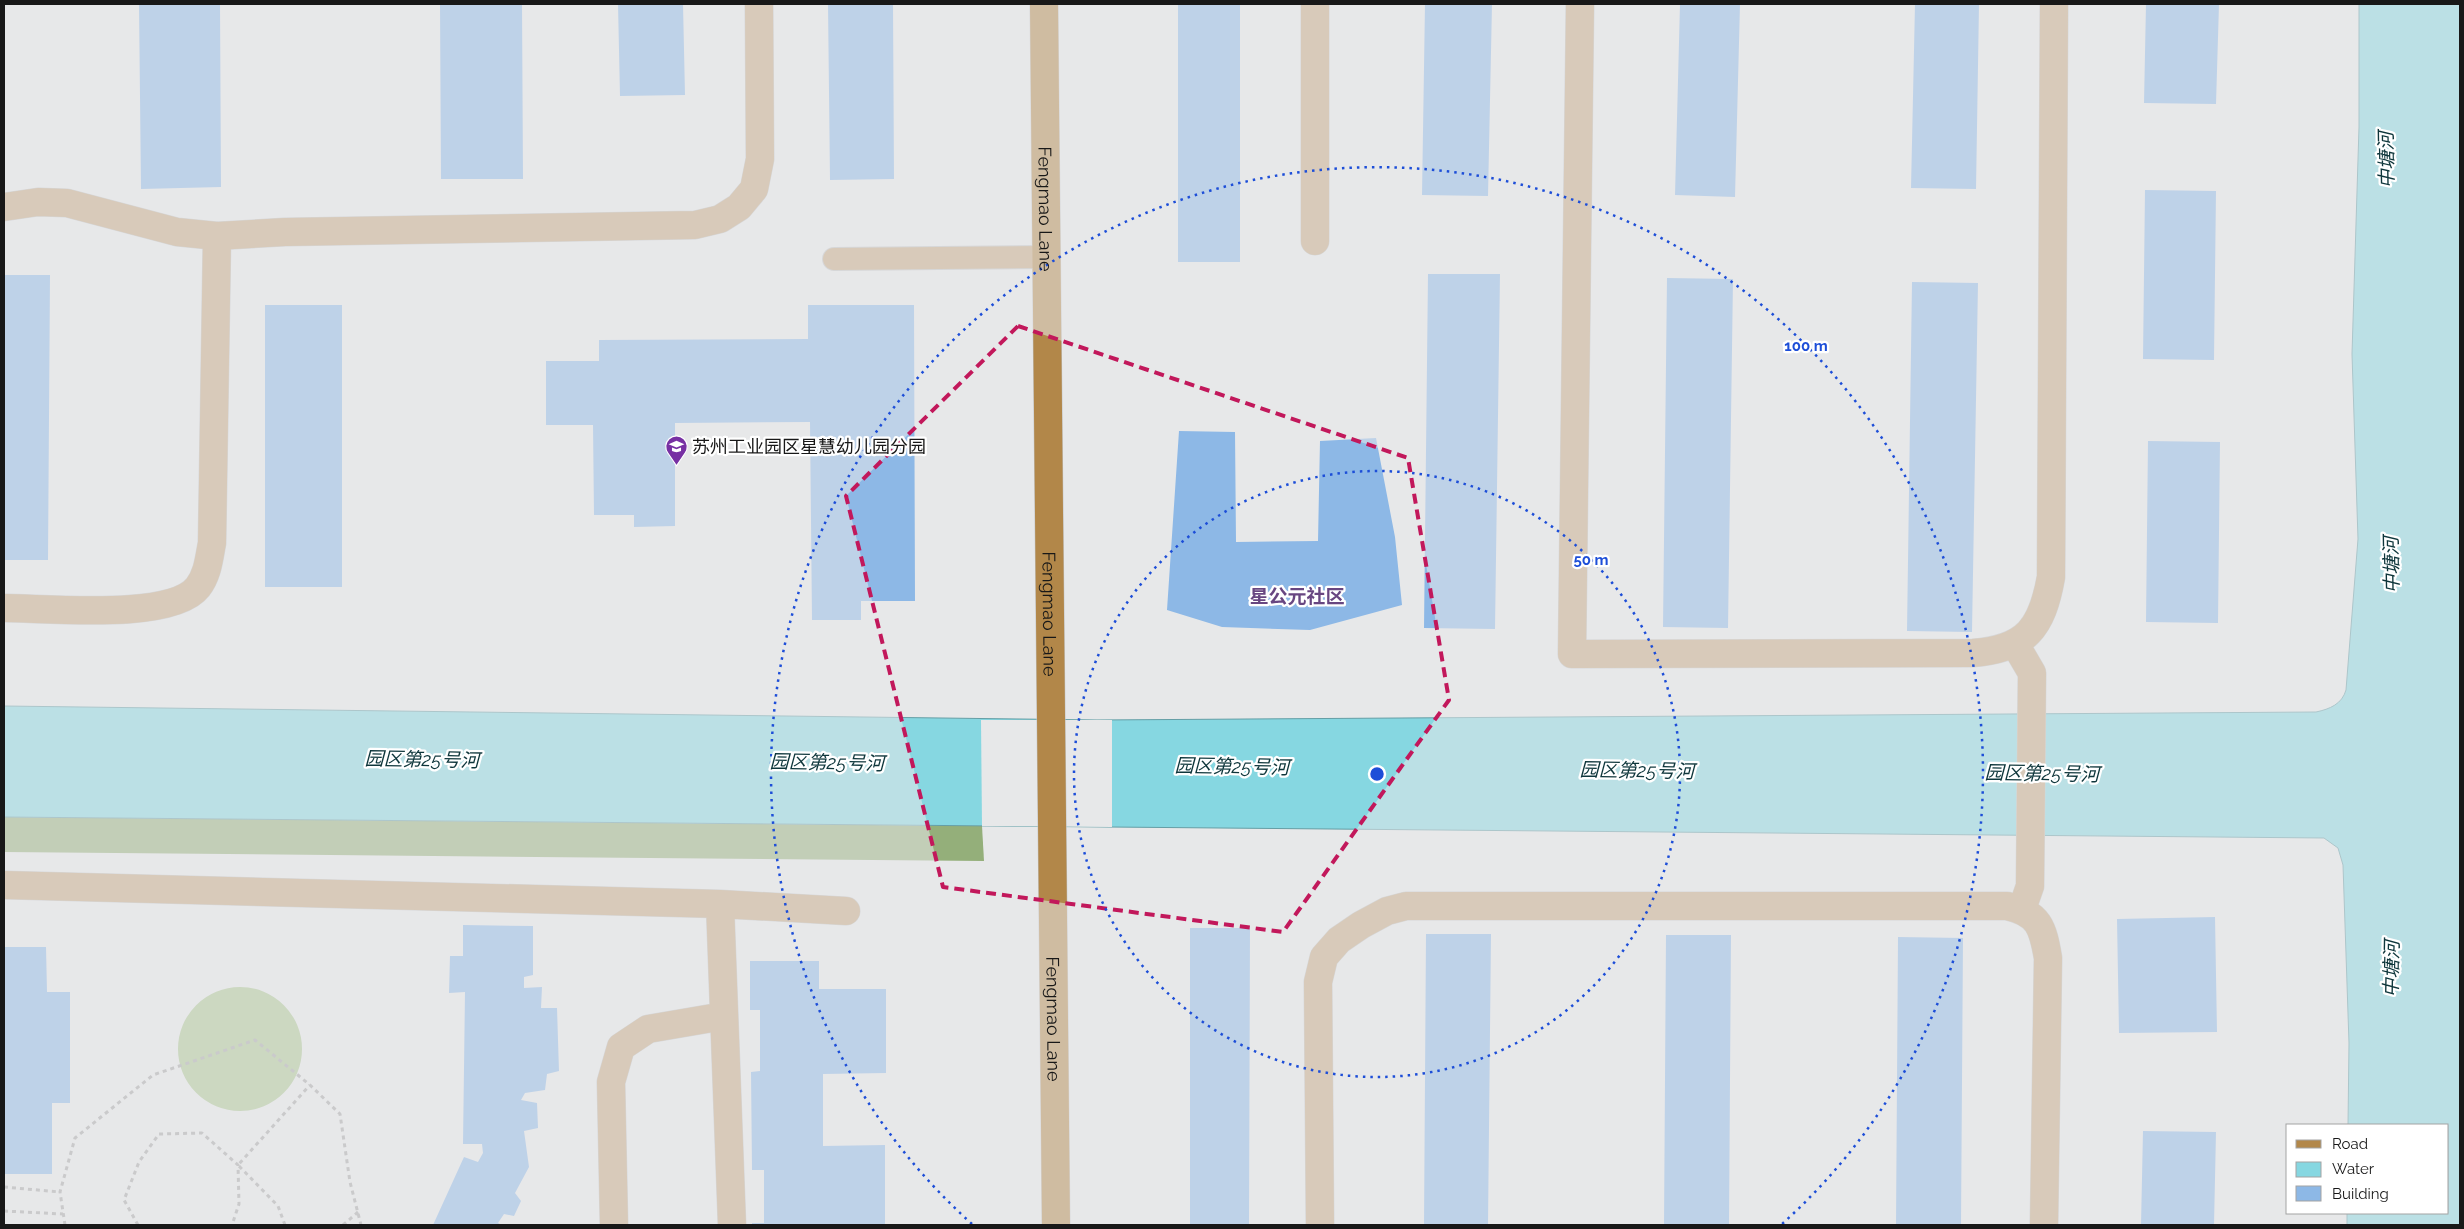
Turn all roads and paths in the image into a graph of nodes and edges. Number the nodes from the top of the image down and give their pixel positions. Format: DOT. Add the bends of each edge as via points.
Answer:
graph roads {
  1 [pos="759,4"];
  2 [pos="1044,4"];
  3 [pos="1315,4"];
  4 [pos="1580,4"];
  5 [pos="2054,4"];
  6 [pos="4,207"];
  7 [pos="217,236"];
  8 [pos="1315,241"];
  9 [pos="1047,257"];
  10 [pos="834,259"];
  11 [pos="4,608"];
  12 [pos="2015,644"];
  13 [pos="4,885"];
  14 [pos="720,904"];
  15 [pos="2022,909"];
  16 [pos="846,911"];
  17 [pos="724,1016"];
  18 [pos="310,1085"];
  19 [pos="238,1165"];
  20 [pos="4,1187"];
  21 [pos="60,1192"];
  22 [pos="4,1211"];
  23 [pos="358,1212"];
  24 [pos="63,1214"];
  25 [pos="65,1225"];
  26 [pos="138,1225"];
  27 [pos="232,1225"];
  28 [pos="285,1225"];
  29 [pos="343,1225"];
  30 [pos="361,1225"];
  31 [pos="614,1225"];
  32 [pos="732,1225"];
  33 [pos="1056,1225"];
  34 [pos="1320,1225"];
  35 [pos="2044,1225"];
  1 -- 7 [label="street" via="760,160 754,189 739,207 720,219 695,225"];
  2 -- 9 [label="street, Fengmao Lane"];
  3 -- 8 [label="street"];
  4 -- 12 [label="street" via="1572,654 1973,653 1996,651"];
  5 -- 12 [label="street" via="2051,577 2046,606 2035,626"];
  6 -- 7 [label="street" via="38,202 67,203 177,232"];
  7 -- 11 [label="street" via="212,543 207,568 198,587 183,600 140,610"];
  9 -- 10 [label="lane"];
  9 -- 33 [label="street, Fengmao Lane"];
  12 -- 15 [label="street" via="2032,673 2030,886"];
  13 -- 14 [label="street"];
  14 -- 16 [label="street"];
  14 -- 17 [label="street"];
  15 -- 34 [label="street" via="2007,906 1406,906 1387,911 1339,940 1324,957 1318,982"];
  15 -- 35 [label="street" via="2036,919 2045,937 2048,958"];
  17 -- 31 [label="street" via="648,1029 621,1048 611,1082"];
  17 -- 32 [label="street"];
  18 -- 19 [label="path"];
  18 -- 21 [label="path" via="256,1040 153,1075 75,1138"];
  18 -- 23 [label="path" via="340,1114"];
  19 -- 26 [label="path" via="202,1133 160,1134 139,1162 124,1200"];
  19 -- 27 [label="path" via="239,1204"];
  19 -- 28 [label="path" via="278,1206"];
  20 -- 21 [label="path"];
  21 -- 24 [label="path"];
  22 -- 24 [label="path"];
  23 -- 29 [label="path"];
  23 -- 30 [label="path"];
  24 -- 25 [label="path"];
}
